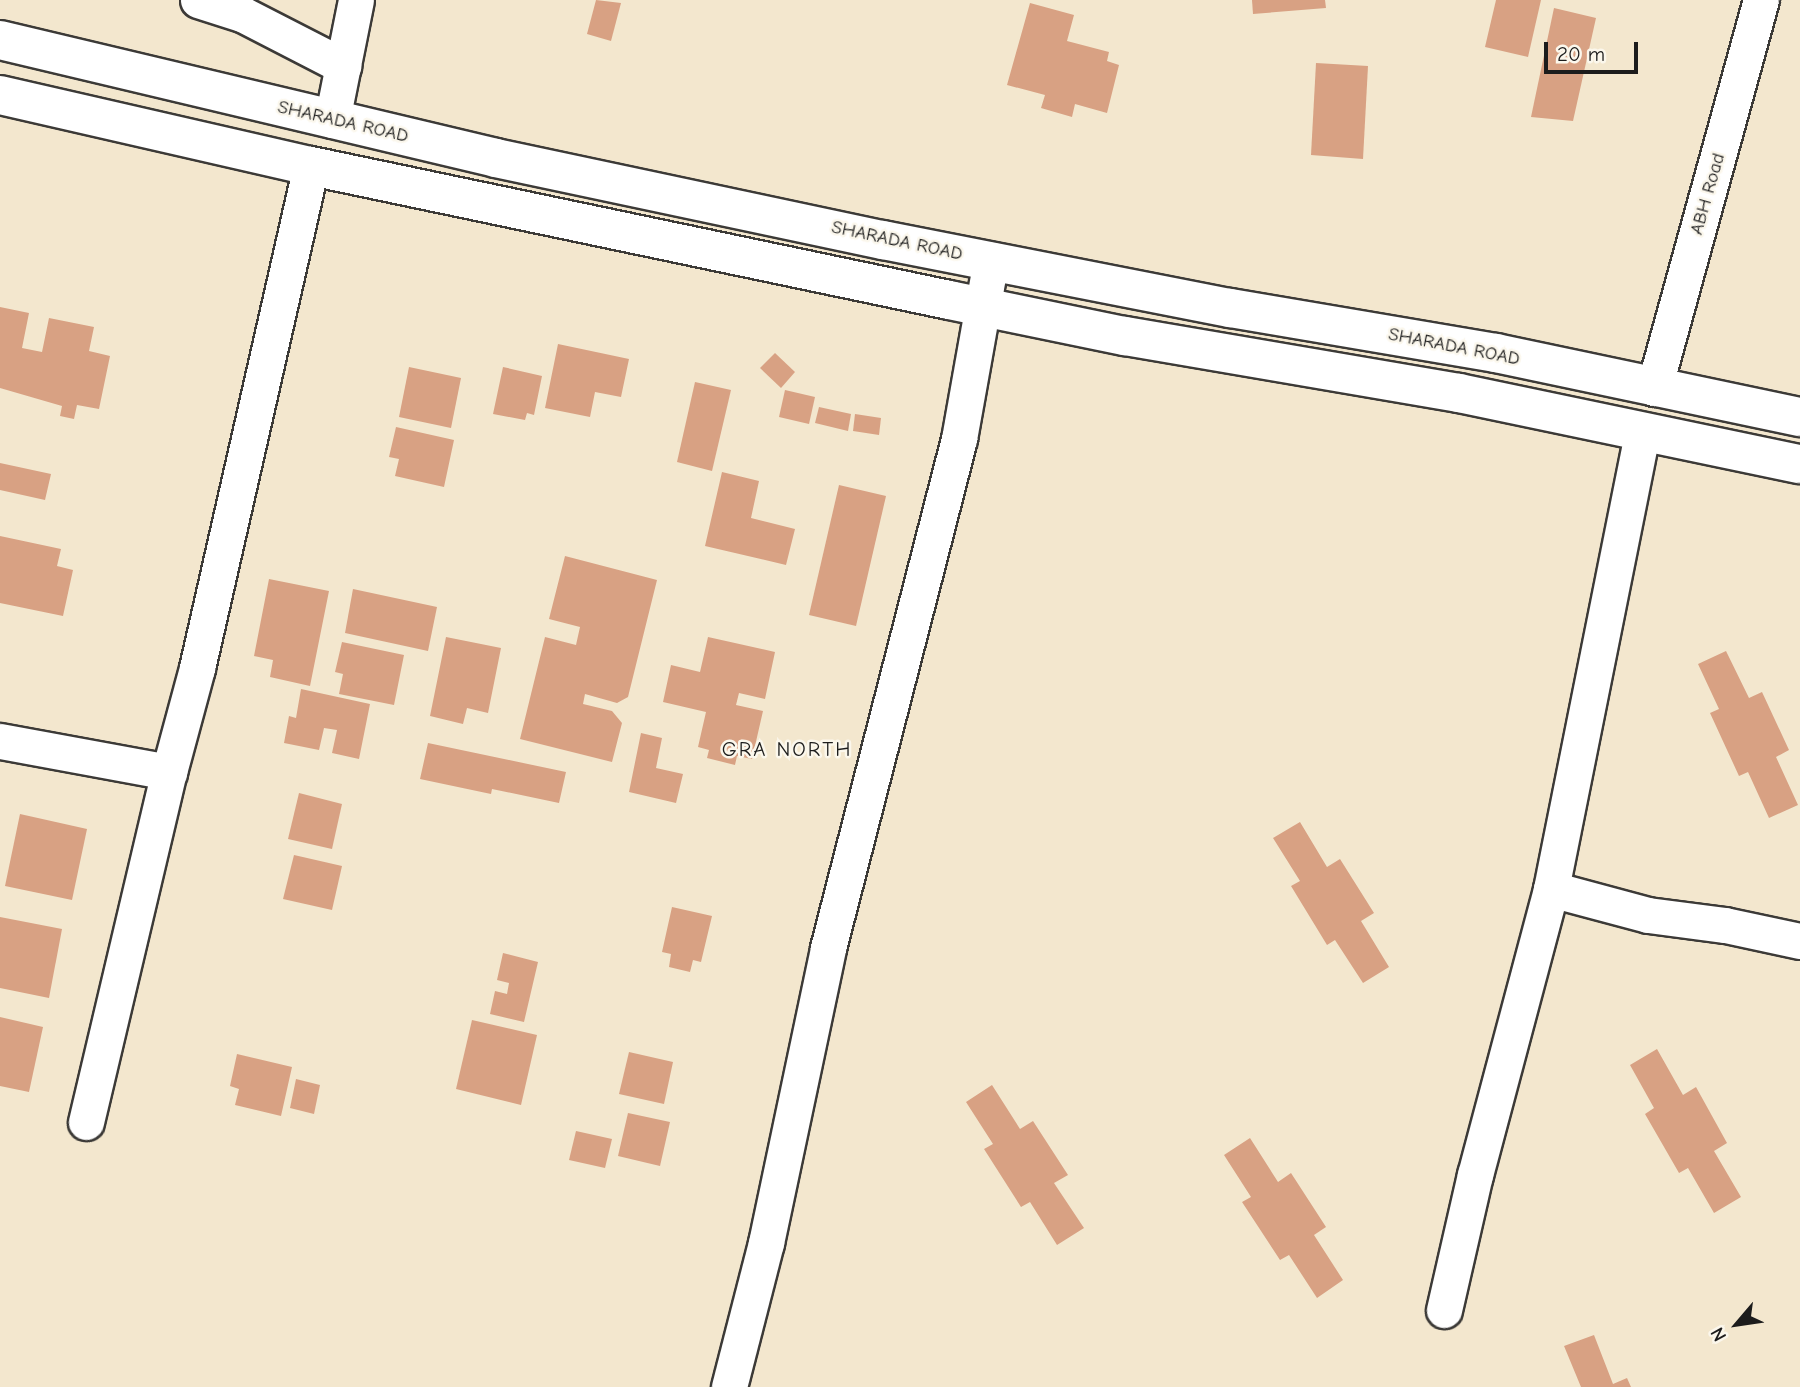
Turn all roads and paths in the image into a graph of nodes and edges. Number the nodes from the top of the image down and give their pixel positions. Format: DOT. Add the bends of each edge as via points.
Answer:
graph roads {
  1 [pos="198,0"];
  2 [pos="356,0"];
  3 [pos="1761,0"];
  4 [pos="0,40"];
  5 [pos="343,66"];
  6 [pos="0,95"];
  7 [pos="332,120"];
  8 [pos="311,166"];
  9 [pos="991,260"];
  10 [pos="982,306"];
  11 [pos="1592,374"];
  12 [pos="1654,388"];
  13 [pos="1800,417"];
  14 [pos="1586,420"];
  15 [pos="1642,432"];
  16 [pos="1800,464"];
  17 [pos="0,741"];
  18 [pos="169,772"];
  19 [pos="1551,889"];
  20 [pos="1800,941"];
  21 [pos="86,1122"];
  22 [pos="1444,1310"];
  23 [pos="729,1387"];
  1 -- 5 [label="street" via="242,13"];
  2 -- 5 [label="street"];
  3 -- 12 [label="street, ABH Road"];
  4 -- 7 [label="main road, SHARADA ROAD"];
  5 -- 7 [label="street"];
  6 -- 8 [label="main road"];
  7 -- 9 [label="main road, SHARADA ROAD"];
  8 -- 10 [label="main road"];
  8 -- 18 [label="street" via="197,668"];
  9 -- 10 [label="street"];
  9 -- 11 [label="main road, SHARADA ROAD"];
  10 -- 14 [label="main road"];
  10 -- 23 [label="street" via="959,439 828,948 766,1243"];
  11 -- 12 [label="main road, SHARADA ROAD"];
  11 -- 14 [label="main road"];
  12 -- 13 [label="main road, SHARADA ROAD"];
  14 -- 15 [label="main road"];
  15 -- 16 [label="main road"];
  15 -- 19 [label="street"];
  17 -- 18 [label="street"];
  18 -- 21 [label="street"];
  19 -- 20 [label="street" via="1648,915"];
  19 -- 22 [label="street"];
}
